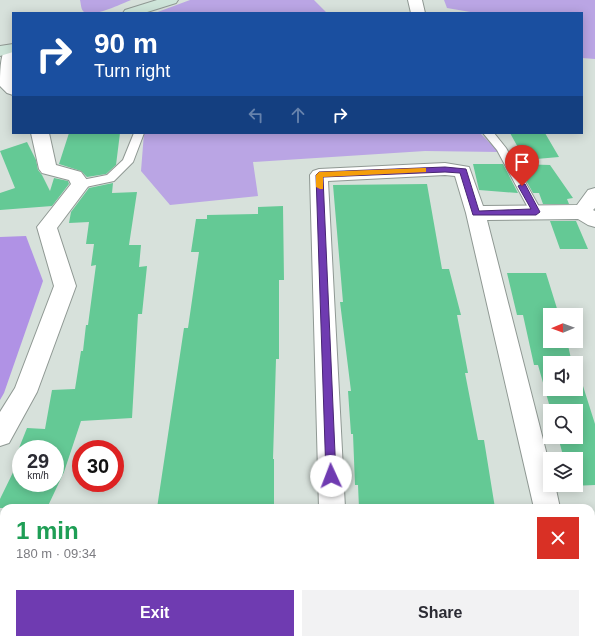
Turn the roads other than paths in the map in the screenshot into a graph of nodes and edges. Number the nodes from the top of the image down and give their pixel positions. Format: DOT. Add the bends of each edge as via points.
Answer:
graph roads {
  1 [pos="171,0"];
  2 [pos="415,0"];
  3 [pos="133,12"];
  4 [pos="418,12"];
  5 [pos="8,50"];
  6 [pos="6,85"];
  7 [pos="40,134"];
  8 [pos="139,134"];
  9 [pos="489,134"];
  10 [pos="81,184"];
  11 [pos="595,194"];
  12 [pos="536,212"];
  13 [pos="476,214"];
  14 [pos="589,216"];
  15 [pos="0,435"];
  16 [pos="332,504"];
  17 [pos="546,504"];
  1 -- 3 [label="street"];
  2 -- 4 [label="street"];
  5 -- 6 [label="street"];
  7 -- 10 [label="street" via="48,169 75,176"];
  8 -- 10 [label="lane" via="128,162 110,178"];
  9 -- 12 [label="lane" via="501,148"];
  10 -- 15 [label="street" via="47,227 65,286 25,392"];
  11 -- 14 [label="street"];
  12 -- 13 [label="street"];
  12 -- 14 [label="street"];
  13 -- 16 [label="street" via="463,171 445,169 319,175"];
  13 -- 17 [label="street"];
}
